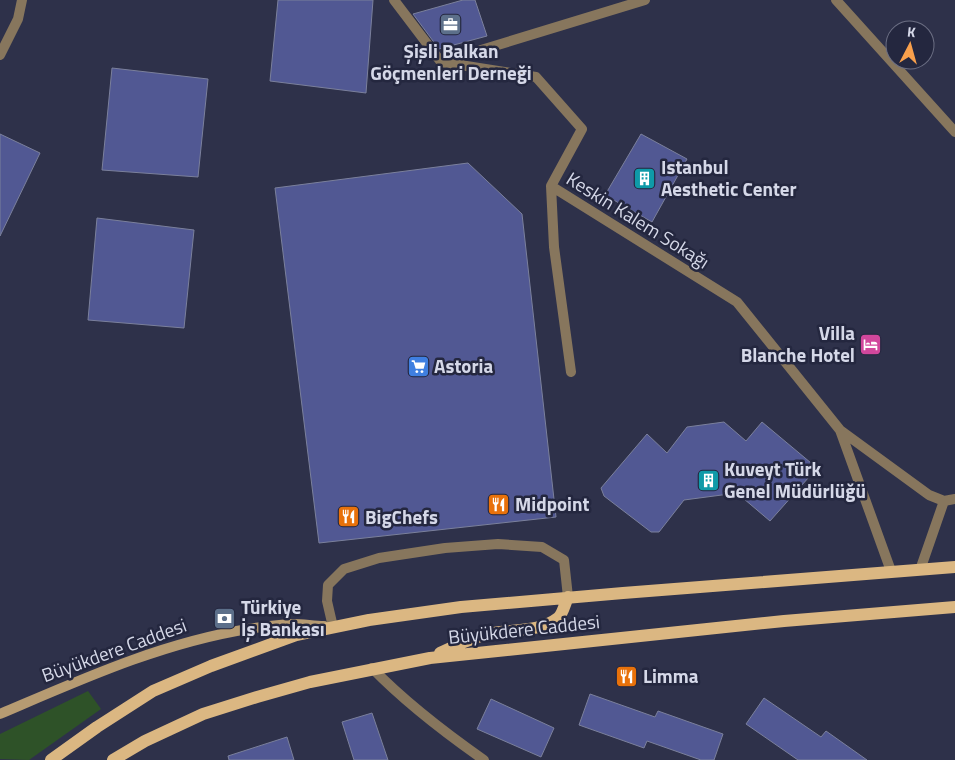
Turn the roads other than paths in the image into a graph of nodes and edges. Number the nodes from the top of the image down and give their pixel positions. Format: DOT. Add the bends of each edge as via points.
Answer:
graph roads {
  1 [pos="22,0"];
  2 [pos="394,0"];
  3 [pos="645,0"];
  4 [pos="836,0"];
  5 [pos="0,55"];
  6 [pos="441,62"];
  7 [pos="955,132"];
  8 [pos="551,186"];
  9 [pos="571,372"];
  10 [pos="840,430"];
  11 [pos="955,499"];
  12 [pos="944,501"];
  13 [pos="955,568"];
  14 [pos="920,570"];
  15 [pos="891,571"];
  16 [pos="568,597"];
  17 [pos="955,606"];
  18 [pos="333,627"];
  19 [pos="430,658"];
  20 [pos="372,668"];
  21 [pos="0,714"];
  22 [pos="51,760"];
  23 [pos="113,760"];
  24 [pos="484,760"];
  1 -- 5 [label="street" via="18,19"];
  2 -- 6 [label="street"];
  3 -- 6 [label="street"];
  4 -- 7 [label="street"];
  6 -- 8 [label="street, Keskin Kalem Sokağı" via="536,77 582,129"];
  8 -- 9 [label="street" via="554,247"];
  8 -- 10 [label="street, Keskin Kalem Sokağı" via="737,302"];
  10 -- 12 [label="street, Keskin Kalem Sokağı" via="929,495"];
  10 -- 15 [label="street, Keskin Kalem Sokağı"];
  11 -- 12 [label="street"];
  12 -- 14 [label="street"];
  13 -- 14 [label="main road, Büyükdere Caddesi"];
  14 -- 15 [label="main road, Büyükdere Caddesi"];
  15 -- 16 [label="main road, Büyükdere Caddesi"];
  16 -- 18 [label="main road, Büyükdere Caddesi" via="461,607"];
  16 -- 18 [label="street" via="564,560 542,547 498,544 446,548 379,558 344,569 328,585 327,601"];
  16 -- 19 [label="main road" via="559,617 542,626 472,639"];
  17 -- 19 [label="main road, Büyükdere Caddesi"];
  18 -- 21 [label="street, Büyükdere Caddesi" via="285,625 228,632 189,642 141,657"];
  18 -- 22 [label="main road, Büyükdere Caddesi" via="257,648 153,691"];
  19 -- 20 [label="main road, Büyükdere Caddesi"];
  20 -- 23 [label="main road, Büyükdere Caddesi" via="310,682 203,714"];
  20 -- 24 [label="street" via="436,725"];
}
